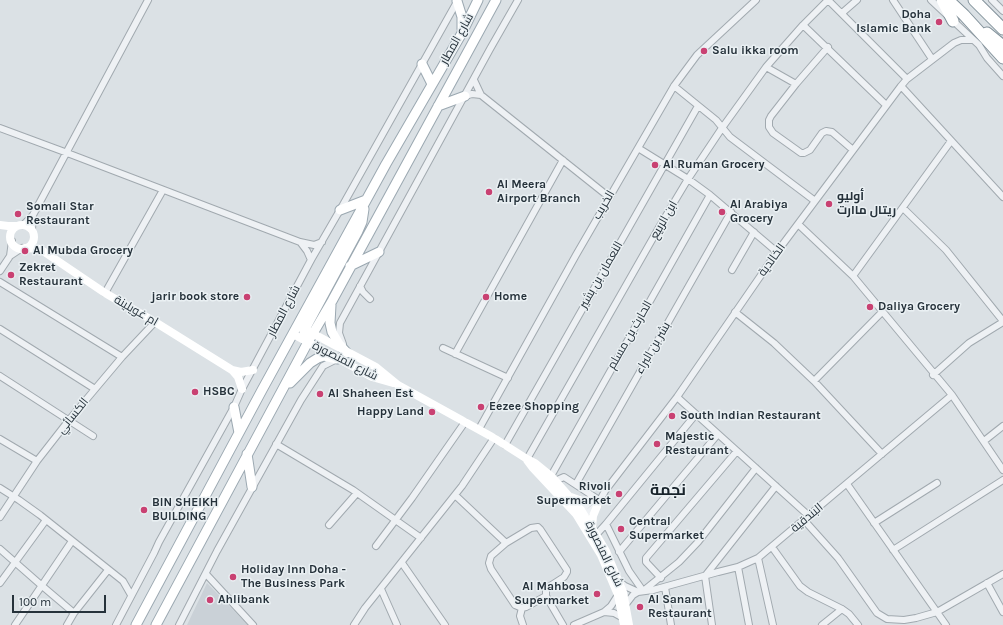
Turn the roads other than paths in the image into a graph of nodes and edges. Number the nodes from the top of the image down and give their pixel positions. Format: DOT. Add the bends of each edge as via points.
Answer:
graph roads {
  1 [pos="148,0"];
  2 [pos="457,0"];
  3 [pos="478,0"];
  4 [pos="496,0"];
  5 [pos="518,0"];
  6 [pos="828,0"];
  7 [pos="857,0"];
  8 [pos="893,0"];
  9 [pos="931,0"];
  10 [pos="942,0"];
  11 [pos="948,0"];
  12 [pos="974,0"];
  13 [pos="992,0"];
  14 [pos="752,1"];
  15 [pos="1003,11"];
  16 [pos="842,13"];
  17 [pos="964,16"];
  18 [pos="956,24"];
  19 [pos="803,25"];
  20 [pos="1003,29"];
  21 [pos="462,33"];
  22 [pos="973,40"];
  23 [pos="954,43"];
  24 [pos="1003,46"];
  25 [pos="828,47"];
  26 [pos="1003,58"];
  27 [pos="932,59"];
  28 [pos="422,64"];
  29 [pos="766,67"];
  30 [pos="1003,76"];
  31 [pos="907,79"];
  32 [pos="474,80"];
  33 [pos="432,84"];
  34 [pos="796,84"];
  35 [pos="674,86"];
  36 [pos="901,86"];
  37 [pos="481,95"];
  38 [pos="465,96"];
  39 [pos="886,105"];
  40 [pos="438,106"];
  41 [pos="698,106"];
  42 [pos="0,128"];
  43 [pos="722,128"];
  44 [pos="951,141"];
  45 [pos="638,148"];
  46 [pos="853,150"];
  47 [pos="67,153"];
  48 [pos="563,160"];
  49 [pos="664,165"];
  50 [pos="688,180"];
  51 [pos="162,190"];
  52 [pos="710,195"];
  53 [pos="609,197"];
  54 [pos="1003,197"];
  55 [pos="815,201"];
  56 [pos="365,202"];
  57 [pos="902,208"];
  58 [pos="340,210"];
  59 [pos="731,212"];
  60 [pos="33,215"];
  61 [pos="798,224"];
  62 [pos="2,225"];
  63 [pos="20,225"];
  64 [pos="754,232"];
  65 [pos="33,233"];
  66 [pos="11,239"];
  67 [pos="300,242"];
  68 [pos="322,242"];
  69 [pos="24,248"];
  70 [pos="40,249"];
  71 [pos="379,252"];
  72 [pos="777,252"];
  73 [pos="10,256"];
  74 [pos="311,260"];
  75 [pos="350,266"];
  76 [pos="732,270"];
  77 [pos="0,271"];
  78 [pos="852,276"];
  79 [pos="0,282"];
  80 [pos="360,286"];
  81 [pos="105,293"];
  82 [pos="370,299"];
  83 [pos="332,301"];
  84 [pos="735,312"];
  85 [pos="882,312"];
  86 [pos="1003,321"];
  87 [pos="155,322"];
  88 [pos="0,329"];
  89 [pos="306,333"];
  90 [pos="293,334"];
  91 [pos="443,348"];
  92 [pos="347,352"];
  93 [pos="455,354"];
  94 [pos="122,357"];
  95 [pos="337,359"];
  96 [pos="232,370"];
  97 [pos="253,370"];
  98 [pos="933,375"];
  99 [pos="0,376"];
  100 [pos="508,378"];
  101 [pos="814,381"];
  102 [pos="401,384"];
  103 [pos="94,389"];
  104 [pos="242,389"];
  105 [pos="280,394"];
  106 [pos="952,395"];
  107 [pos="677,397"];
  108 [pos="234,407"];
  109 [pos="696,414"];
  110 [pos="69,420"];
  111 [pos="465,422"];
  112 [pos="1003,426"];
  113 [pos="479,430"];
  114 [pos="239,432"];
  115 [pos="718,434"];
  116 [pos="93,436"];
  117 [pos="494,438"];
  118 [pos="0,439"];
  119 [pos="984,441"];
  120 [pos="276,444"];
  121 [pos="505,445"];
  122 [pos="737,451"];
  123 [pos="248,454"];
  124 [pos="882,454"];
  125 [pos="527,459"];
  126 [pos="37,461"];
  127 [pos="756,468"];
  128 [pos="1003,470"];
  129 [pos="553,478"];
  130 [pos="1003,480"];
  131 [pos="938,483"];
  132 [pos="576,484"];
  133 [pos="847,484"];
  134 [pos="776,486"];
  135 [pos="252,487"];
  136 [pos="0,488"];
  137 [pos="357,493"];
  138 [pos="455,495"];
  139 [pos="14,497"];
  140 [pos="571,498"];
  141 [pos="596,501"];
  142 [pos="580,515"];
  143 [pos="0,517"];
  144 [pos="807,518"];
  145 [pos="46,520"];
  146 [pos="396,520"];
  147 [pos="874,523"];
  148 [pos="606,524"];
  149 [pos="329,525"];
  150 [pos="594,531"];
  151 [pos="421,538"];
  152 [pos="72,541"];
  153 [pos="506,543"];
  154 [pos="376,546"];
  155 [pos="772,548"];
  156 [pos="0,549"];
  157 [pos="894,550"];
  158 [pos="619,552"];
  159 [pos="758,558"];
  160 [pos="16,562"];
  161 [pos="402,563"];
  162 [pos="738,567"];
  163 [pos="108,570"];
  164 [pos="206,574"];
  165 [pos="1003,574"];
  166 [pos="705,576"];
  167 [pos="661,578"];
  168 [pos="619,580"];
  169 [pos="123,581"];
  170 [pos="139,581"];
  171 [pos="0,583"];
  172 [pos="987,583"];
  173 [pos="41,585"];
  174 [pos="665,587"];
  175 [pos="381,589"];
  176 [pos="640,591"];
  177 [pos="131,595"];
  178 [pos="618,595"];
  179 [pos="546,596"];
  180 [pos="626,604"];
  181 [pos="522,608"];
  182 [pos="842,609"];
  183 [pos="604,612"];
  184 [pos="937,612"];
  185 [pos="1003,612"];
  186 [pos="74,613"];
  187 [pos="624,622"];
  188 [pos="157,624"];
  189 [pos="14,625"];
  190 [pos="67,625"];
  191 [pos="116,625"];
  192 [pos="136,625"];
  193 [pos="179,625"];
  194 [pos="253,625"];
  195 [pos="354,625"];
  196 [pos="397,625"];
  197 [pos="445,625"];
  198 [pos="523,625"];
  199 [pos="563,625"];
  200 [pos="574,625"];
  201 [pos="629,625"];
  202 [pos="671,625"];
  203 [pos="712,625"];
  204 [pos="749,625"];
  205 [pos="773,625"];
  206 [pos="822,625"];
  207 [pos="858,625"];
  208 [pos="946,625"];
  1 -- 47 [label="street"];
  2 -- 21 [label="main road" via="462,17"];
  2 -- 28 [label="street, شارع المطار"];
  3 -- 21 [label="main road, شارع المطار"];
  4 -- 40 [label="main road, شارع المطار"];
  5 -- 32 [label="street"];
  6 -- 16 [label="street"];
  6 -- 19 [label="street, ابن الربيع"];
  7 -- 16 [label="street"];
  8 -- 27 [label="street"];
  9 -- 18 [label="street"];
  10 -- 18 [label="highway"];
  11 -- 17 [label="highway"];
  12 -- 20 [label="highway"];
  13 -- 15 [label="street"];
  14 -- 35 [label="street, الخريب" via="697,55"];
  16 -- 31 [label="street"];
  17 -- 24 [label="highway"];
  17 -- 26 [label="highway"];
  18 -- 22 [label="street"];
  18 -- 23 [label="street" via="958,35"];
  19 -- 25 [label="street"];
  19 -- 29 [label="street, ابن الربيع"];
  21 -- 33 [label="main road, شارع المطار"];
  22 -- 23 [label="street, الخالدية"];
  22 -- 30 [label="street"];
  23 -- 27 [label="street, الخالدية"];
  25 -- 34 [label="street"];
  25 -- 39 [label="street"];
  27 -- 31 [label="street, الخالدية"];
  28 -- 33 [label="main road"];
  28 -- 58 [label="street, شارع المطار"];
  29 -- 34 [label="street"];
  29 -- 43 [label="street, ابن الربيع"];
  31 -- 36 [label="street, الخالدية"];
  32 -- 37 [label="street"];
  32 -- 38 [label="street"];
  33 -- 56 [label="main road, شارع المطار"];
  34 -- 46 [label="street" via="769,120 770,130 801,153 808,152 826,131 832,132"];
  35 -- 41 [label="street"];
  35 -- 45 [label="street, الخريب"];
  36 -- 39 [label="street, الخالدية"];
  36 -- 44 [label="street"];
  37 -- 38 [label="street"];
  37 -- 48 [label="street"];
  38 -- 40 [label="main road"];
  38 -- 71 [label="street"];
  39 -- 46 [label="street, الخالدية"];
  40 -- 75 [label="main road, شارع المطار"];
  41 -- 43 [label="street"];
  41 -- 49 [label="street, النعمان بن بشير"];
  42 -- 47 [label="street"];
  43 -- 50 [label="street, ابن الربيع"];
  43 -- 55 [label="street" via="730,137"];
  44 -- 54 [label="street"];
  44 -- 57 [label="street"];
  45 -- 49 [label="street"];
  45 -- 53 [label="street, الخريب"];
  46 -- 55 [label="street, الخالدية"];
  47 -- 51 [label="street"];
  47 -- 60 [label="street"];
  48 -- 53 [label="street"];
  48 -- 93 [label="street"];
  49 -- 50 [label="street"];
  49 -- 121 [label="street, النعمان بن بشير"];
  50 -- 52 [label="street"];
  50 -- 125 [label="street, ابن الربيع"];
  51 -- 67 [label="street"];
  51 -- 81 [label="street"];
  52 -- 59 [label="street"];
  52 -- 129 [label="street, الحارث بن مسلم"];
  53 -- 100 [label="street, الخريب"];
  55 -- 61 [label="street, الخالدية"];
  56 -- 58 [label="main road"];
  56 -- 89 [label="main road, شارع المطار"];
  57 -- 78 [label="street"];
  57 -- 86 [label="street" via="950,255"];
  58 -- 68 [label="street, شارع المطار"];
  59 -- 64 [label="street"];
  59 -- 132 [label="street, بشر بن البراء"];
  60 -- 63 [label="street"];
  60 -- 65 [label="street"];
  61 -- 72 [label="street, الخالدية"];
  61 -- 78 [label="street"];
  62 -- 63 [label="main road"];
  62 -- 66 [label="main road"];
  63 -- 65 [label="main road" via="28,226"];
  63 -- 66 [label="main road" via="14,229"];
  64 -- 72 [label="street"];
  64 -- 76 [label="street"];
  65 -- 69 [label="main road" via="32,243"];
  65 -- 70 [label="main road"];
  66 -- 69 [label="main road" via="14,245"];
  66 -- 73 [label="street"];
  67 -- 68 [label="street" via="314,245"];
  67 -- 74 [label="street" via="308,251"];
  68 -- 74 [label="street, شارع المطار"];
  69 -- 70 [label="main road"];
  69 -- 73 [label="street"];
  70 -- 81 [label="main road, ام غويلينة"];
  71 -- 75 [label="main road"];
  71 -- 80 [label="street"];
  72 -- 84 [label="street, الخالدية"];
  73 -- 77 [label="street"];
  74 -- 97 [label="street, شارع المطار"];
  75 -- 83 [label="main road, شارع المطار"];
  78 -- 85 [label="street"];
  79 -- 94 [label="street"];
  80 -- 82 [label="street"];
  80 -- 92 [label="street" via="340,323 339,333"];
  81 -- 87 [label="main road, ام غويلينة"];
  83 -- 89 [label="main road, شارع المطار"];
  83 -- 92 [label="main road" via="331,329 336,341"];
  84 -- 101 [label="street" via="774,343"];
  84 -- 107 [label="street, الخالدية"];
  85 -- 98 [label="street"];
  85 -- 101 [label="street"];
  86 -- 98 [label="street" via="969,343"];
  87 -- 94 [label="street, الكسائي"];
  87 -- 96 [label="main road, ام غويلينة"];
  88 -- 103 [label="street"];
  89 -- 90 [label="main road, شارع المطار"];
  89 -- 90 [label="main road, شارع المنصورة"];
  89 -- 92 [label="main road, شارع المنصورة"];
  89 -- 95 [label="main road, شارع المنصورة"];
  89 -- 105 [label="main road, شارع المطار"];
  90 -- 114 [label="main road, شارع المطار"];
  91 -- 93 [label="street"];
  92 -- 102 [label="main road, شارع المنصورة"];
  93 -- 100 [label="street"];
  94 -- 103 [label="street, الكسائي"];
  95 -- 102 [label="main road, شارع المنصورة" via="372,377"];
  95 -- 105 [label="main road" via="324,356 313,360"];
  95 -- 120 [label="street" via="326,363 322,368"];
  96 -- 97 [label="main road"];
  96 -- 104 [label="main road, ام غويلينة"];
  97 -- 104 [label="street, شارع المطار"];
  98 -- 106 [label="street"];
  99 -- 110 [label="street"];
  100 -- 113 [label="street, الخريب"];
  101 -- 124 [label="street"];
  102 -- 111 [label="main road, شارع المنصورة"];
  103 -- 110 [label="street, الكسائي"];
  104 -- 108 [label="street, شارع المطار"];
  105 -- 123 [label="main road, شارع المطار"];
  106 -- 119 [label="street"];
  106 -- 124 [label="street, البندقية"];
  107 -- 109 [label="street"];
  107 -- 141 [label="street, الخالدية"];
  108 -- 114 [label="main road"];
  108 -- 170 [label="street, شارع المطار" via="158,542"];
  109 -- 115 [label="street"];
  109 -- 148 [label="street"];
  110 -- 116 [label="street"];
  110 -- 126 [label="street, الكسائي"];
  111 -- 113 [label="main road, شارع المنصورة"];
  111 -- 146 [label="street"];
  112 -- 119 [label="street"];
  113 -- 117 [label="main road, شارع المنصورة"];
  114 -- 192 [label="main road, شارع المطار"];
  115 -- 122 [label="street"];
  115 -- 158 [label="street"];
  117 -- 121 [label="main road, شارع المنصورة"];
  117 -- 138 [label="street"];
  118 -- 126 [label="street"];
  119 -- 128 [label="street"];
  120 -- 135 [label="street"];
  120 -- 137 [label="street"];
  121 -- 125 [label="main road, شارع المنصورة"];
  122 -- 127 [label="street"];
  122 -- 167 [label="street" via="645,560"];
  123 -- 135 [label="main road"];
  123 -- 188 [label="main road, شارع المطار"];
  124 -- 133 [label="street, البندقية"];
  125 -- 129 [label="main road, شارع المنصورة" via="536,463"];
  125 -- 142 [label="main road, شارع المنصورة"];
  126 -- 139 [label="street, الكسائي"];
  127 -- 134 [label="street"];
  127 -- 167 [label="street" via="698,542"];
  129 -- 132 [label="street" via="564,477"];
  129 -- 140 [label="main road, شارع المنصورة"];
  130 -- 157 [label="street"];
  131 -- 147 [label="street"];
  132 -- 141 [label="street"];
  133 -- 144 [label="street, البندقية"];
  133 -- 147 [label="street"];
  134 -- 144 [label="street"];
  134 -- 166 [label="street"];
  135 -- 164 [label="street"];
  136 -- 139 [label="street"];
  137 -- 146 [label="street"];
  137 -- 149 [label="street"];
  138 -- 151 [label="street"];
  138 -- 153 [label="street"];
  139 -- 143 [label="street, الكسائي"];
  139 -- 145 [label="street"];
  140 -- 141 [label="main road"];
  140 -- 142 [label="main road, شارع المنصورة"];
  141 -- 142 [label="street, الخالدية"];
  141 -- 150 [label="main road"];
  142 -- 150 [label="main road, شارع المنصورة"];
  142 -- 178 [label="main road, شارع المنصورة"];
  144 -- 155 [label="street, البندقية"];
  144 -- 184 [label="street" via="877,613 887,619 904,620"];
  145 -- 152 [label="street"];
  145 -- 160 [label="street"];
  146 -- 151 [label="street"];
  146 -- 154 [label="street"];
  147 -- 157 [label="street"];
  148 -- 150 [label="street"];
  148 -- 158 [label="street, شارع المنصورة"];
  150 -- 168 [label="main road, شارع المنصورة"];
  151 -- 161 [label="street"];
  152 -- 163 [label="street"];
  152 -- 173 [label="street"];
  153 -- 179 [label="street" via="531,528 538,527 543,532 567,570 564,577 546,589"];
  153 -- 181 [label="street" via="489,560 489,566 515,605"];
  155 -- 159 [label="street, البندقية"];
  155 -- 182 [label="street" via="800,586"];
  156 -- 160 [label="street"];
  157 -- 184 [label="street"];
  158 -- 176 [label="street, شارع المنصورة"];
  159 -- 162 [label="street, البندقية"];
  159 -- 205 [label="street"];
  160 -- 171 [label="street"];
  160 -- 173 [label="street"];
  161 -- 175 [label="street"];
  161 -- 197 [label="street"];
  162 -- 166 [label="street, البندقية"];
  162 -- 204 [label="street"];
  163 -- 169 [label="street"];
  163 -- 186 [label="street"];
  164 -- 193 [label="street"];
  164 -- 194 [label="street"];
  165 -- 172 [label="street"];
  166 -- 174 [label="street, البندقية"];
  166 -- 203 [label="street"];
  167 -- 176 [label="street"];
  168 -- 176 [label="street" via="625,586"];
  168 -- 180 [label="main road, شارع المنصورة"];
  169 -- 170 [label="street"];
  169 -- 177 [label="street"];
  170 -- 177 [label="street, شارع المطار"];
  172 -- 184 [label="street"];
  172 -- 185 [label="street"];
  173 -- 186 [label="street"];
  173 -- 189 [label="street"];
  174 -- 176 [label="street, البندقية"];
  174 -- 202 [label="street"];
  175 -- 195 [label="street"];
  175 -- 196 [label="street"];
  176 -- 180 [label="street"];
  177 -- 191 [label="street, شارع المطار"];
  178 -- 183 [label="street"];
  178 -- 187 [label="main road, شارع المنصورة"];
  179 -- 181 [label="street"];
  179 -- 199 [label="street"];
  180 -- 201 [label="main road, شارع المنصورة"];
  181 -- 198 [label="street" via="520,616"];
  182 -- 206 [label="street"];
  182 -- 207 [label="street"];
  183 -- 187 [label="street" via="614,613"];
  183 -- 200 [label="street"];
  184 -- 208 [label="street"];
  186 -- 190 [label="street"];
}
